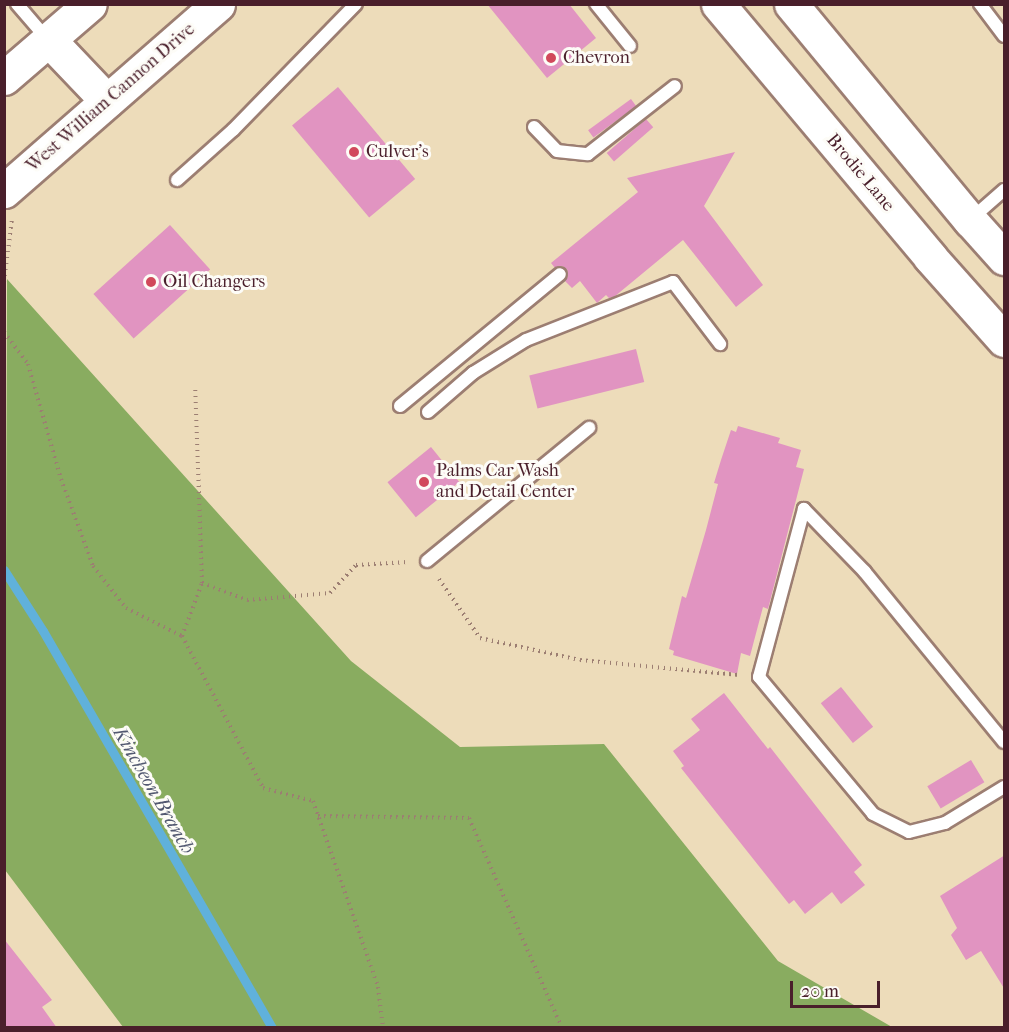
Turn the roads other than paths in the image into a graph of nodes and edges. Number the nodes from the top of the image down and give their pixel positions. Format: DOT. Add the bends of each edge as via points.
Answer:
graph roads {
  1 [pos="17,4"];
  2 [pos="90,4"];
  3 [pos="218,4"];
  4 [pos="356,4"];
  5 [pos="596,4"];
  6 [pos="718,4"];
  7 [pos="791,4"];
  8 [pos="980,4"];
  9 [pos="1005,36"];
  10 [pos="49,40"];
  11 [pos="630,46"];
  12 [pos="4,78"];
  13 [pos="675,86"];
  14 [pos="107,101"];
  15 [pos="534,127"];
  16 [pos="177,180"];
  17 [pos="1005,190"];
  18 [pos="9,200"];
  19 [pos="970,220"];
  20 [pos="1005,258"];
  21 [pos="560,274"];
  22 [pos="1005,340"];
  23 [pos="720,344"];
  24 [pos="400,406"];
  25 [pos="428,412"];
  26 [pos="589,428"];
  27 [pos="427,561"];
  28 [pos="1005,742"];
  29 [pos="1005,787"];
  1 -- 10 [label="lane"];
  2 -- 10 [label="main road"];
  3 -- 14 [label="main road, West William Cannon Drive"];
  4 -- 16 [label="lane" via="233,130"];
  5 -- 11 [label="lane"];
  6 -- 22 [label="main road, Brodie Lane" via="930,257"];
  7 -- 19 [label="main road"];
  8 -- 9 [label="lane"];
  10 -- 12 [label="main road"];
  10 -- 14 [label="main road"];
  13 -- 15 [label="lane" via="588,154 557,151"];
  14 -- 18 [label="main road, West William Cannon Drive"];
  17 -- 19 [label="lane"];
  19 -- 20 [label="main road"];
  21 -- 24 [label="lane"];
  23 -- 25 [label="lane" via="673,282 526,340 473,373"];
  26 -- 27 [label="lane"];
  28 -- 29 [label="lane" via="865,572 804,509 759,677 873,814 909,832 945,823"];
}
